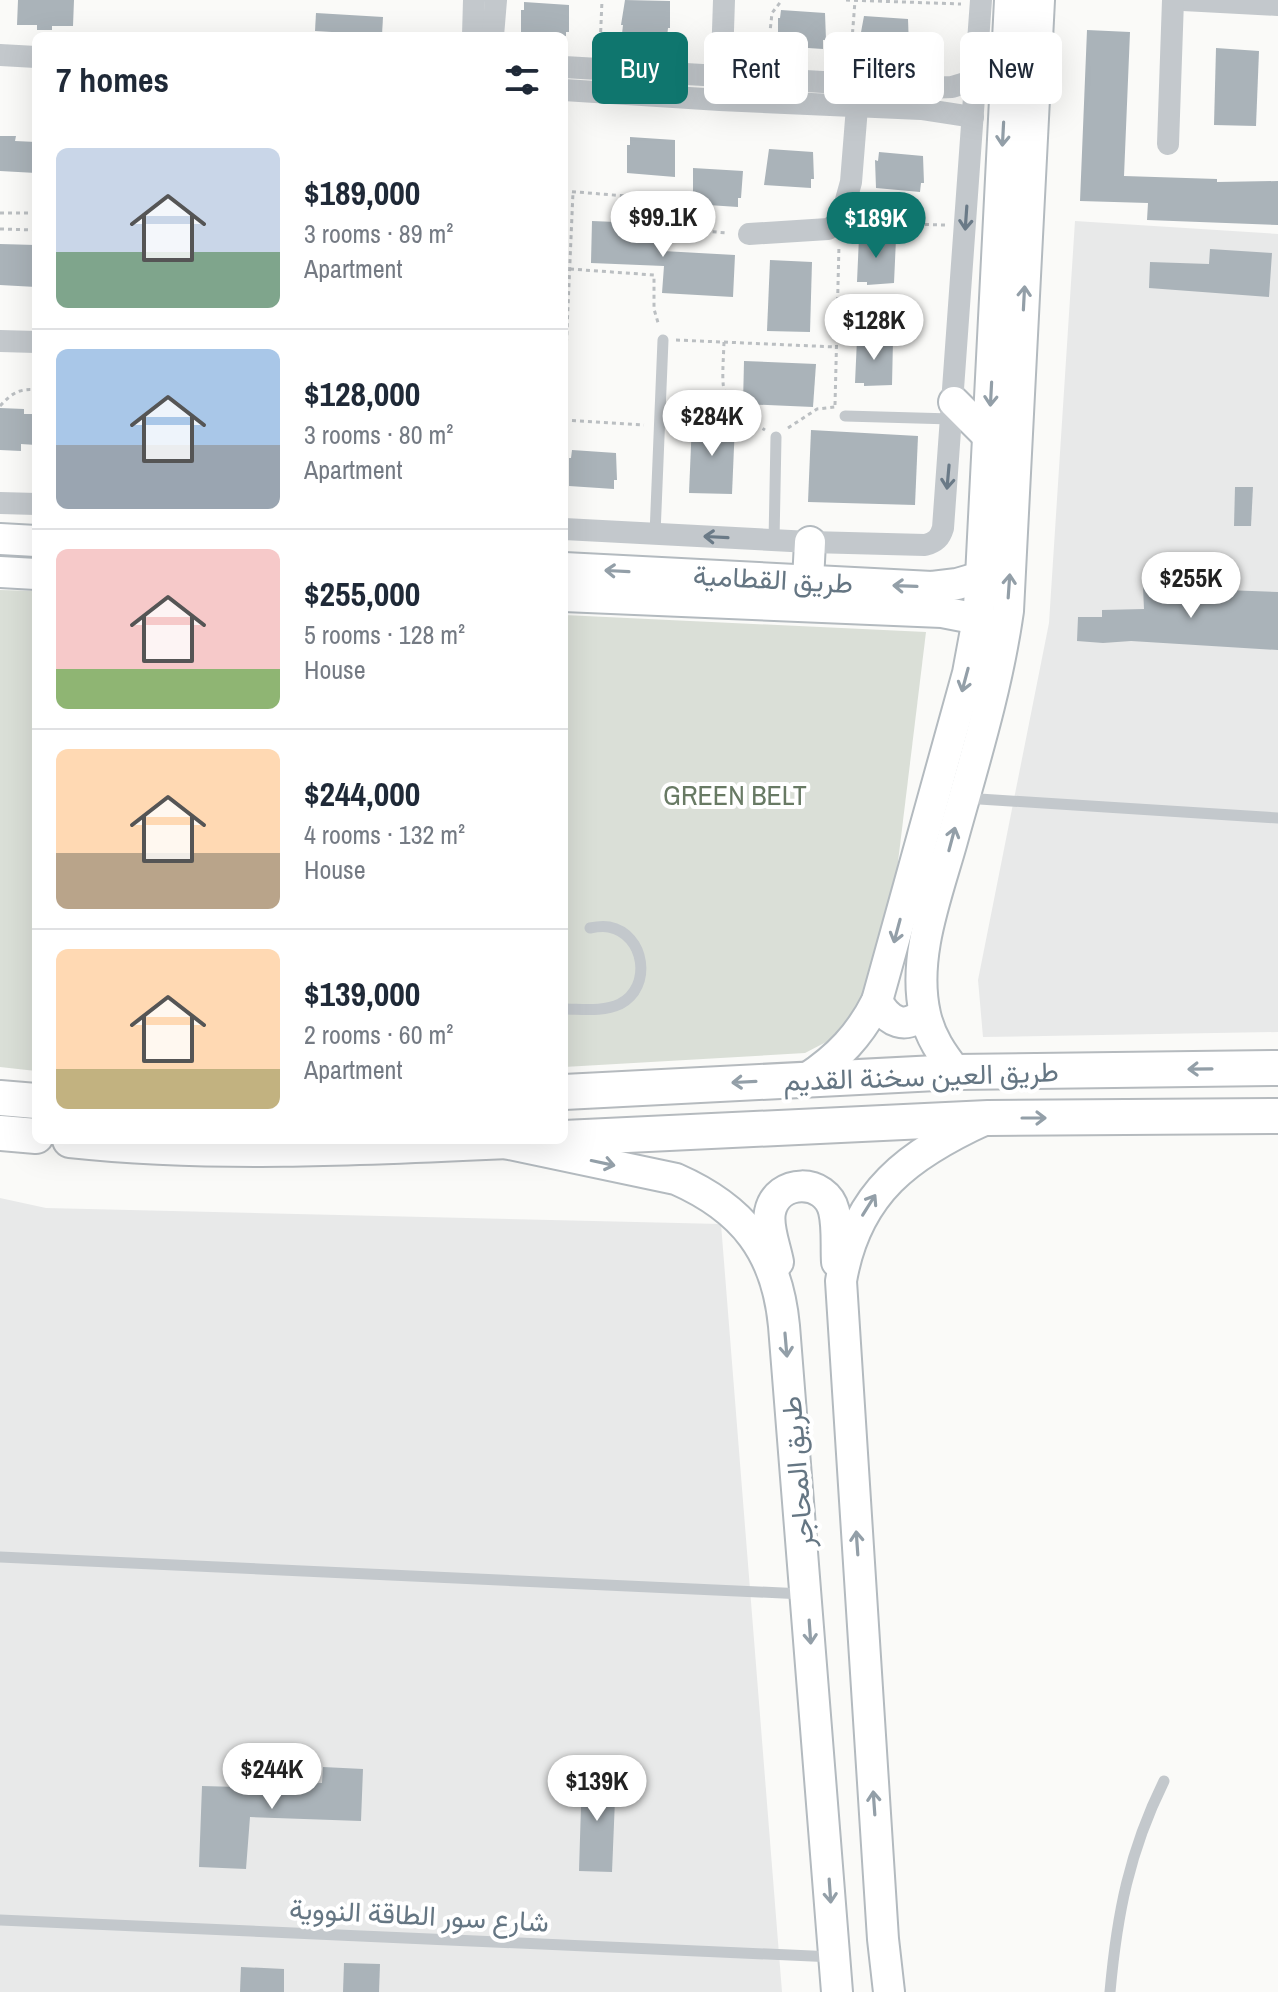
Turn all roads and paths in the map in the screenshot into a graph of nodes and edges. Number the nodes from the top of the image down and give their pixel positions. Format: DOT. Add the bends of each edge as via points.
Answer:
graph roads {
  1 [pos="474,0"];
  2 [pos="496,0"];
  3 [pos="602,0"];
  4 [pos="724,0"];
  5 [pos="782,0"];
  6 [pos="846,0"];
  7 [pos="1039,0"];
  8 [pos="1173,0"];
  9 [pos="1183,0"];
  10 [pos="855,1"];
  11 [pos="872,1"];
  12 [pos="990,1"];
  13 [pos="1278,5"];
  14 [pos="473,32"];
  15 [pos="493,32"];
  16 [pos="601,32"];
  17 [pos="723,32"];
  18 [pos="770,32"];
  19 [pos="853,32"];
  20 [pos="984,32"];
  21 [pos="0,55"];
  22 [pos="32,57"];
  23 [pos="568,67"];
  24 [pos="592,69"];
  25 [pos="704,89"];
  26 [pos="568,90"];
  27 [pos="808,101"];
  28 [pos="974,104"];
  29 [pos="857,107"];
  30 [pos="973,117"];
  31 [pos="1168,144"];
  32 [pos="568,191"];
  33 [pos="573,192"];
  34 [pos="0,213"];
  35 [pos="32,213"];
  36 [pos="840,222"];
  37 [pos="965,225"];
  38 [pos="0,229"];
  39 [pos="32,230"];
  40 [pos="749,234"];
  41 [pos="570,269"];
  42 [pos="568,312"];
  43 [pos="663,340"];
  44 [pos="0,341"];
  45 [pos="32,342"];
  46 [pos="724,342"];
  47 [pos="836,347"];
  48 [pos="32,390"];
  49 [pos="0,406"];
  50 [pos="835,407"];
  51 [pos="953,411"];
  52 [pos="845,416"];
  53 [pos="568,420"];
  54 [pos="659,426"];
  55 [pos="988,436"];
  56 [pos="776,437"];
  57 [pos="0,503"];
  58 [pos="32,504"];
  59 [pos="568,529"];
  60 [pos="655,534"];
  61 [pos="0,539"];
  62 [pos="32,541"];
  63 [pos="774,541"];
  64 [pos="810,542"];
  65 [pos="568,568"];
  66 [pos="0,572"];
  67 [pos="32,574"];
  68 [pos="981,577"];
  69 [pos="808,581"];
  70 [pos="568,596"];
  71 [pos="978,619"];
  72 [pos="964,798"];
  73 [pos="1278,818"];
  74 [pos="590,928"];
  75 [pos="877,1001"];
  76 [pos="568,1009"];
  77 [pos="924,1012"];
  78 [pos="1278,1068"];
  79 [pos="956,1072"];
  80 [pos="806,1079"];
  81 [pos="568,1092"];
  82 [pos="0,1098"];
  83 [pos="32,1101"];
  84 [pos="1278,1116"];
  85 [pos="988,1118"];
  86 [pos="0,1133"];
  87 [pos="32,1136"];
  88 [pos="568,1138"];
  89 [pos="141,1144"];
  90 [pos="453,1144"];
  91 [pos="528,1144"];
  92 [pos="782,1298"];
  93 [pos="841,1300"];
  94 [pos="0,1557"];
  95 [pos="807,1594"];
  96 [pos="1164,1781"];
  97 [pos="0,1920"];
  98 [pos="835,1957"];
  99 [pos="837,1992"];
  100 [pos="889,1992"];
  101 [pos="1110,1992"];
  1 -- 14 [label="street"];
  2 -- 15 [label="street"];
  3 -- 16 [label="path"];
  4 -- 17 [label="street"];
  5 -- 18 [label="path" via="772,13"];
  6 -- 10 [label="path"];
  72 -- 7 [label="street, one-way" via="996,682 1008,611"];
  8 -- 31 [label="street"];
  9 -- 13 [label="street"];
  10 -- 11 [label="path"];
  10 -- 19 [label="path"];
  11 -- 12 [label="path"];
  12 -- 20 [label="street"];
  12 -- 55 [label="street, one-way"];
  21 -- 22 [label="street"];
  23 -- 24 [label="street"];
  25 -- 26 [label="street"];
  27 -- 29 [label="street"];
  28 -- 30 [label="street"];
  29 -- 30 [label="street"];
  29 -- 36 [label="street" via="851,182"];
  30 -- 37 [label="street, one-way"];
  32 -- 33 [label="path"];
  33 -- 40 [label="path" via="675,200 692,230"];
  33 -- 41 [label="path"];
  34 -- 35 [label="path"];
  36 -- 37 [label="path"];
  36 -- 40 [label="street" via="828,229"];
  36 -- 47 [label="path"];
  37 -- 51 [label="street"];
  38 -- 39 [label="path"];
  41 -- 42 [label="path"];
  41 -- 43 [label="path" via="654,275 654,309"];
  43 -- 46 [label="path"];
  43 -- 54 [label="lane"];
  44 -- 45 [label="street"];
  46 -- 47 [label="path"];
  46 -- 56 [label="path" via="722,384 728,403"];
  47 -- 50 [label="path"];
  48 -- 49 [label="path" via="15,392"];
  50 -- 52 [label="path"];
  50 -- 56 [label="path" via="817,409"];
  51 -- 52 [label="lane"];
  51 -- 55 [label="street"];
  51 -- 64 [label="street, one-way" via="941,537 925,545"];
  53 -- 54 [label="path"];
  54 -- 60 [label="lane"];
  55 -- 68 [label="street"];
  56 -- 63 [label="lane"];
  57 -- 58 [label="street"];
  59 -- 60 [label="street"];
  63 -- 60 [label="street, one-way"];
  61 -- 62 [label="street"];
  63 -- 64 [label="street"];
  64 -- 69 [label="street"];
  69 -- 65 [label="street, طريق القطامية, one-way"];
  66 -- 67 [label="street"];
  68 -- 69 [label="street, طريق القطامية, one-way" via="932,587"];
  68 -- 71 [label="street"];
  70 -- 71 [label="street, طريق القطامية" via="942,612"];
  71 -- 75 [label="street, one-way" via="968,673"];
  72 -- 73 [label="lane"];
  77 -- 72 [label="street, one-way" via="925,943"];
  74 -- 76 [label="lane" via="609,927 627,936 639,951 642,971 636,989 622,1003"];
  75 -- 77 [label="street" via="898,1023 909,1023"];
  75 -- 80 [label="street" via="840,1054"];
  77 -- 79 [label="street" via="931,1034"];
  78 -- 79 [label="main road, طريق العين سخنة القديم, one-way"];
  79 -- 80 [label="main road, طريق العين سخنة القديم"];
  80 -- 81 [label="main road, طريق العين سخنة القديم, one-way"];
  82 -- 83 [label="main road"];
  85 -- 84 [label="main road, طريق العين سخنة القديم, one-way"];
  85 -- 88 [label="main road, طريق العين سخنة القديم"];
  93 -- 85 [label="street, طريق المحاجر, one-way" via="850,1243 877,1192 929,1150"];
  86 -- 87 [label="main road"];
  89 -- 90 [label="main road" via="230,1149"];
  91 -- 92 [label="street, طريق المحاجر, one-way" via="676,1179 702,1190 725,1205 762,1247"];
  92 -- 93 [label="street" via="769,1216 779,1195 801,1185 822,1192 834,1210"];
  92 -- 95 [label="street, طريق المحاجر, one-way"];
  100 -- 93 [label="street, طريق المحاجر, one-way"];
  94 -- 95 [label="lane"];
  95 -- 98 [label="street, طريق المحاجر, one-way"];
  96 -- 101 [label="lane" via="1127,1874"];
  97 -- 98 [label="lane, شارع سور الطاقة النووية"];
  98 -- 99 [label="street, طريق المحاجر"];
}
